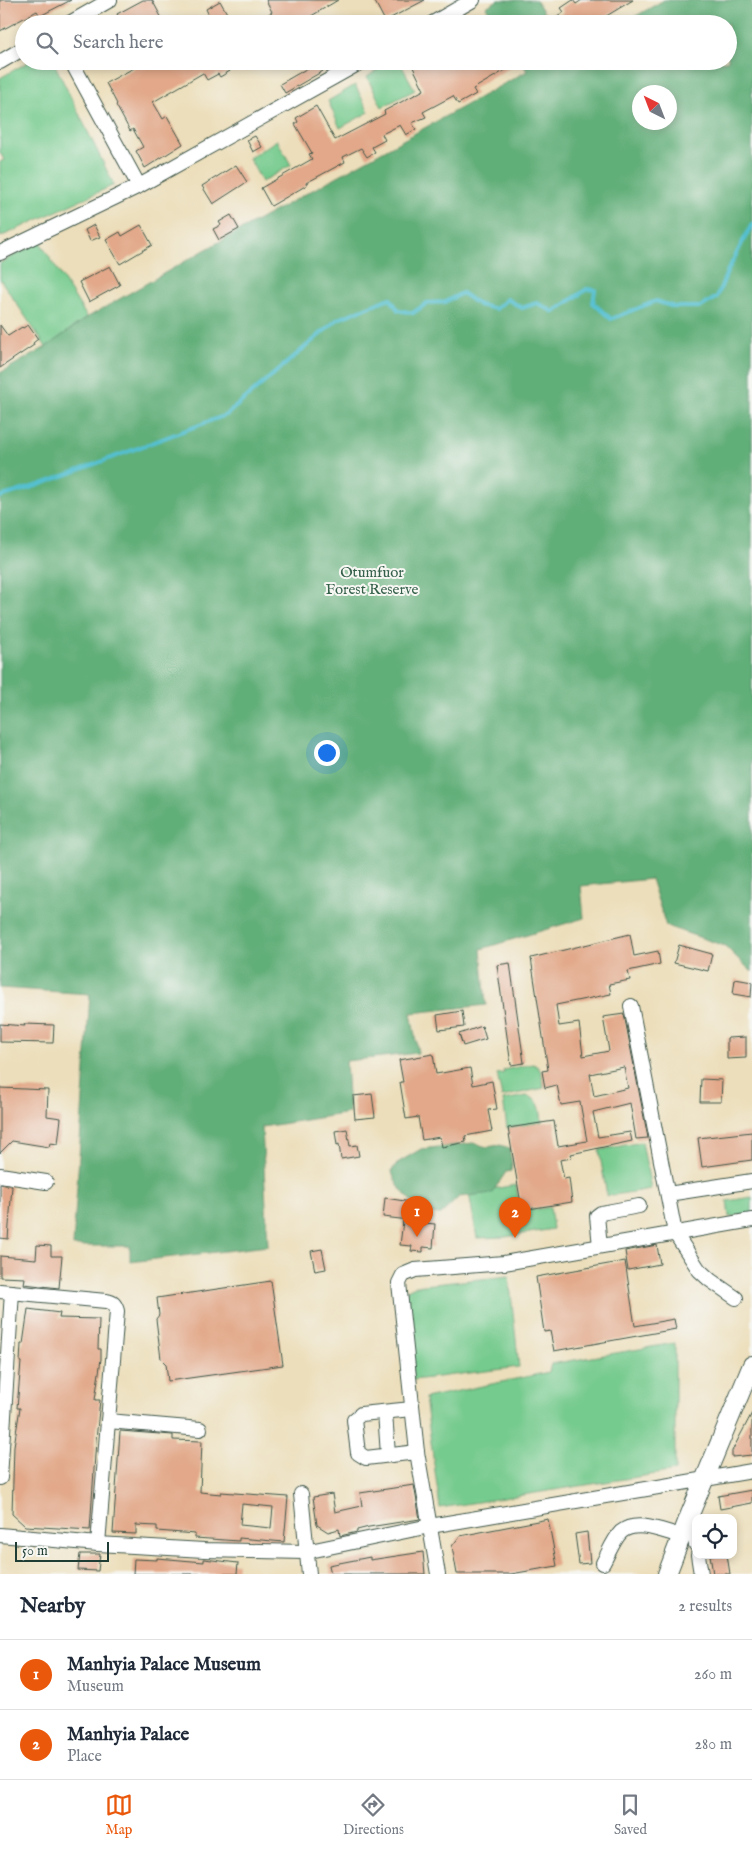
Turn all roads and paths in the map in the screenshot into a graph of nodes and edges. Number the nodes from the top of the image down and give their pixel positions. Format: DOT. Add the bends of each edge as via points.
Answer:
graph roads {
  1 [pos="110,0"];
  2 [pos="473,0"];
  3 [pos="84,15"];
  4 [pos="446,15"];
  5 [pos="15,53"];
  6 [pos="0,62"];
  7 [pos="76,70"];
  8 [pos="347,70"];
  9 [pos="139,186"];
  10 [pos="0,253"];
  11 [pos="631,1006"];
  12 [pos="0,1175"];
  13 [pos="752,1181"];
  14 [pos="46,1182"];
  15 [pos="668,1194"];
  16 [pos="639,1206"];
  17 [pos="752,1220"];
  18 [pos="675,1233"];
  19 [pos="600,1246"];
  20 [pos="6,1291"];
  21 [pos="736,1298"];
  22 [pos="752,1365"];
  23 [pos="412,1409"];
  24 [pos="385,1412"];
  25 [pos="108,1421"];
  26 [pos="200,1429"];
  27 [pos="417,1452"];
  28 [pos="388,1455"];
  29 [pos="752,1472"];
  30 [pos="0,1478"];
  31 [pos="705,1479"];
  32 [pos="301,1494"];
  33 [pos="430,1526"];
  34 [pos="0,1535"];
  35 [pos="689,1541"];
  36 [pos="98,1544"];
  37 [pos="305,1552"];
  38 [pos="699,1559"];
  39 [pos="603,1563"];
  40 [pos="309,1574"];
  41 [pos="438,1574"];
  42 [pos="667,1574"];
  43 [pos="701,1574"];
  1 -- 3 [label="street"];
  2 -- 4 [label="street"];
  5 -- 6 [label="street"];
  7 -- 9 [label="street"];
  8 -- 9 [label="street"];
  9 -- 10 [label="street"];
  11 -- 15 [label="street"];
  12 -- 14 [label="street"];
  13 -- 15 [label="street"];
  15 -- 18 [label="street"];
  16 -- 19 [label="street" via="597,1216"];
  17 -- 18 [label="street"];
  18 -- 19 [label="street"];
  18 -- 21 [label="street" via="699,1270"];
  19 -- 23 [label="street" via="504,1263 415,1270 404,1275 399,1283"];
  20 -- 25 [label="street" via="106,1301 116,1305"];
  20 -- 30 [label="street"];
  22 -- 31 [label="main road"];
  23 -- 24 [label="street"];
  23 -- 27 [label="street"];
  24 -- 28 [label="street"];
  24 -- 28 [label="street" via="361,1414 354,1420 358,1453 366,1458"];
  25 -- 26 [label="street"];
  25 -- 36 [label="street"];
  27 -- 28 [label="street"];
  27 -- 33 [label="street"];
  29 -- 31 [label="street"];
  31 -- 33 [label="street"];
  31 -- 35 [label="main road" via="690,1514"];
  32 -- 37 [label="street"];
  33 -- 37 [label="street"];
  33 -- 41 [label="street"];
  34 -- 36 [label="street"];
  35 -- 39 [label="street" via="644,1527 631,1527 620,1533"];
  35 -- 42 [label="main road"];
  36 -- 37 [label="street"];
  37 -- 40 [label="street"];
  38 -- 43 [label="street"];
}
